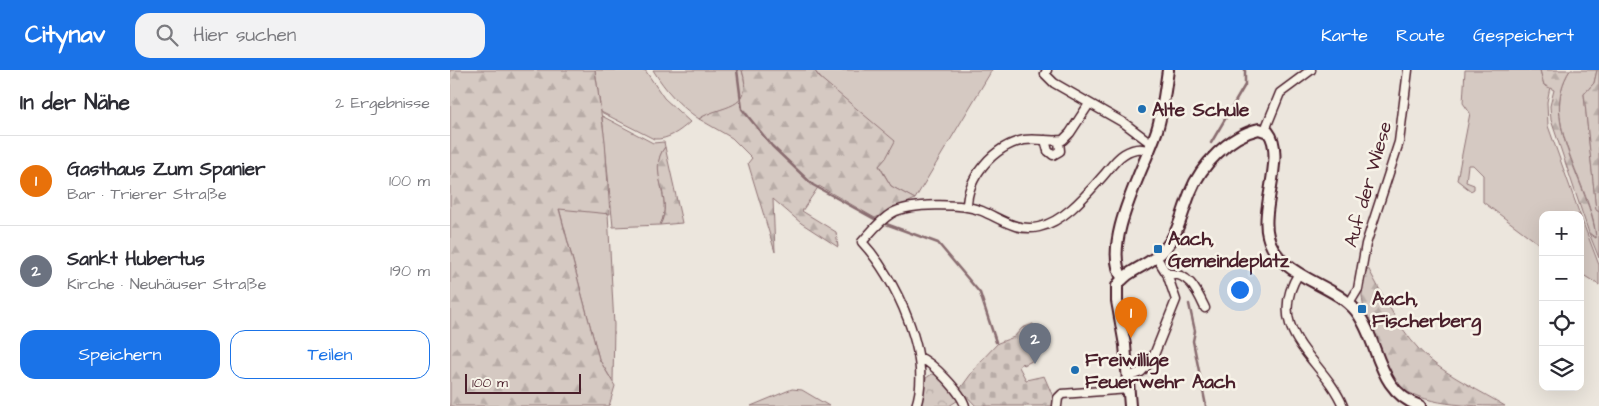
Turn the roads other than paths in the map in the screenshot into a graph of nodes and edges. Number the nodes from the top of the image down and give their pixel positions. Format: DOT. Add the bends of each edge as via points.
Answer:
graph roads {
  1 [pos="1047,70"];
  2 [pos="1168,70"];
  3 [pos="1311,70"];
  4 [pos="1408,70"];
  5 [pos="1089,104"];
  6 [pos="1264,130"];
  7 [pos="1045,140"];
  8 [pos="1060,141"];
  9 [pos="1151,147"];
  10 [pos="966,207"];
  11 [pos="1157,258"];
  12 [pos="1299,273"];
  13 [pos="1167,274"];
  14 [pos="1123,279"];
  15 [pos="1349,304"];
  16 [pos="1204,308"];
  17 [pos="919,357"];
  18 [pos="936,370"];
  19 [pos="921,374"];
  20 [pos="1128,377"];
  21 [pos="1129,389"];
  22 [pos="916,406"];
  23 [pos="965,406"];
  24 [pos="1057,406"];
  25 [pos="1130,406"];
  26 [pos="1343,406"];
  27 [pos="1420,406"];
  1 -- 5 [label="street" via="1045,74 1054,83"];
  2 -- 9 [label="main road" via="1161,116"];
  3 -- 6 [label="street" via="1280,93"];
  4 -- 15 [label="street, Auf der Wiese" via="1399,142 1366,244 1358,289"];
  5 -- 8 [label="street" via="1068,136"];
  5 -- 9 [label="street" via="1124,122"];
  6 -- 11 [label="main road" via="1254,130 1237,139 1205,167 1190,194 1178,229"];
  6 -- 12 [label="main road" via="1272,139 1274,151 1266,217 1268,237 1277,256"];
  7 -- 8 [label="street"];
  7 -- 8 [label="street" via="1048,151 1053,155 1060,151"];
  7 -- 10 [label="street" via="1016,142 995,153 970,188"];
  9 -- 10 [label="street" via="1122,155 1077,203 1059,219 1044,226 1019,228"];
  9 -- 14 [label="main road" via="1120,229 1116,263"];
  10 -- 17 [label="street" via="897,210 862,242 896,289"];
  11 -- 13 [label="street"];
  11 -- 14 [label="main road"];
  12 -- 15 [label="main road"];
  12 -- 26 [label="street" via="1288,296 1293,334"];
  13 -- 16 [label="street" via="1178,274 1191,283"];
  13 -- 20 [label="street" via="1176,300 1148,366"];
  14 -- 20 [label="main road" via="1117,286 1116,296"];
  15 -- 27 [label="main road" via="1361,320 1389,382"];
  17 -- 18 [label="street"];
  17 -- 19 [label="street"];
  18 -- 19 [label="street"];
  18 -- 23 [label="street" via="961,396"];
  19 -- 22 [label="street"];
  20 -- 21 [label="main road"];
  21 -- 24 [label="street" via="1062,394"];
  21 -- 25 [label="main road"];
}
